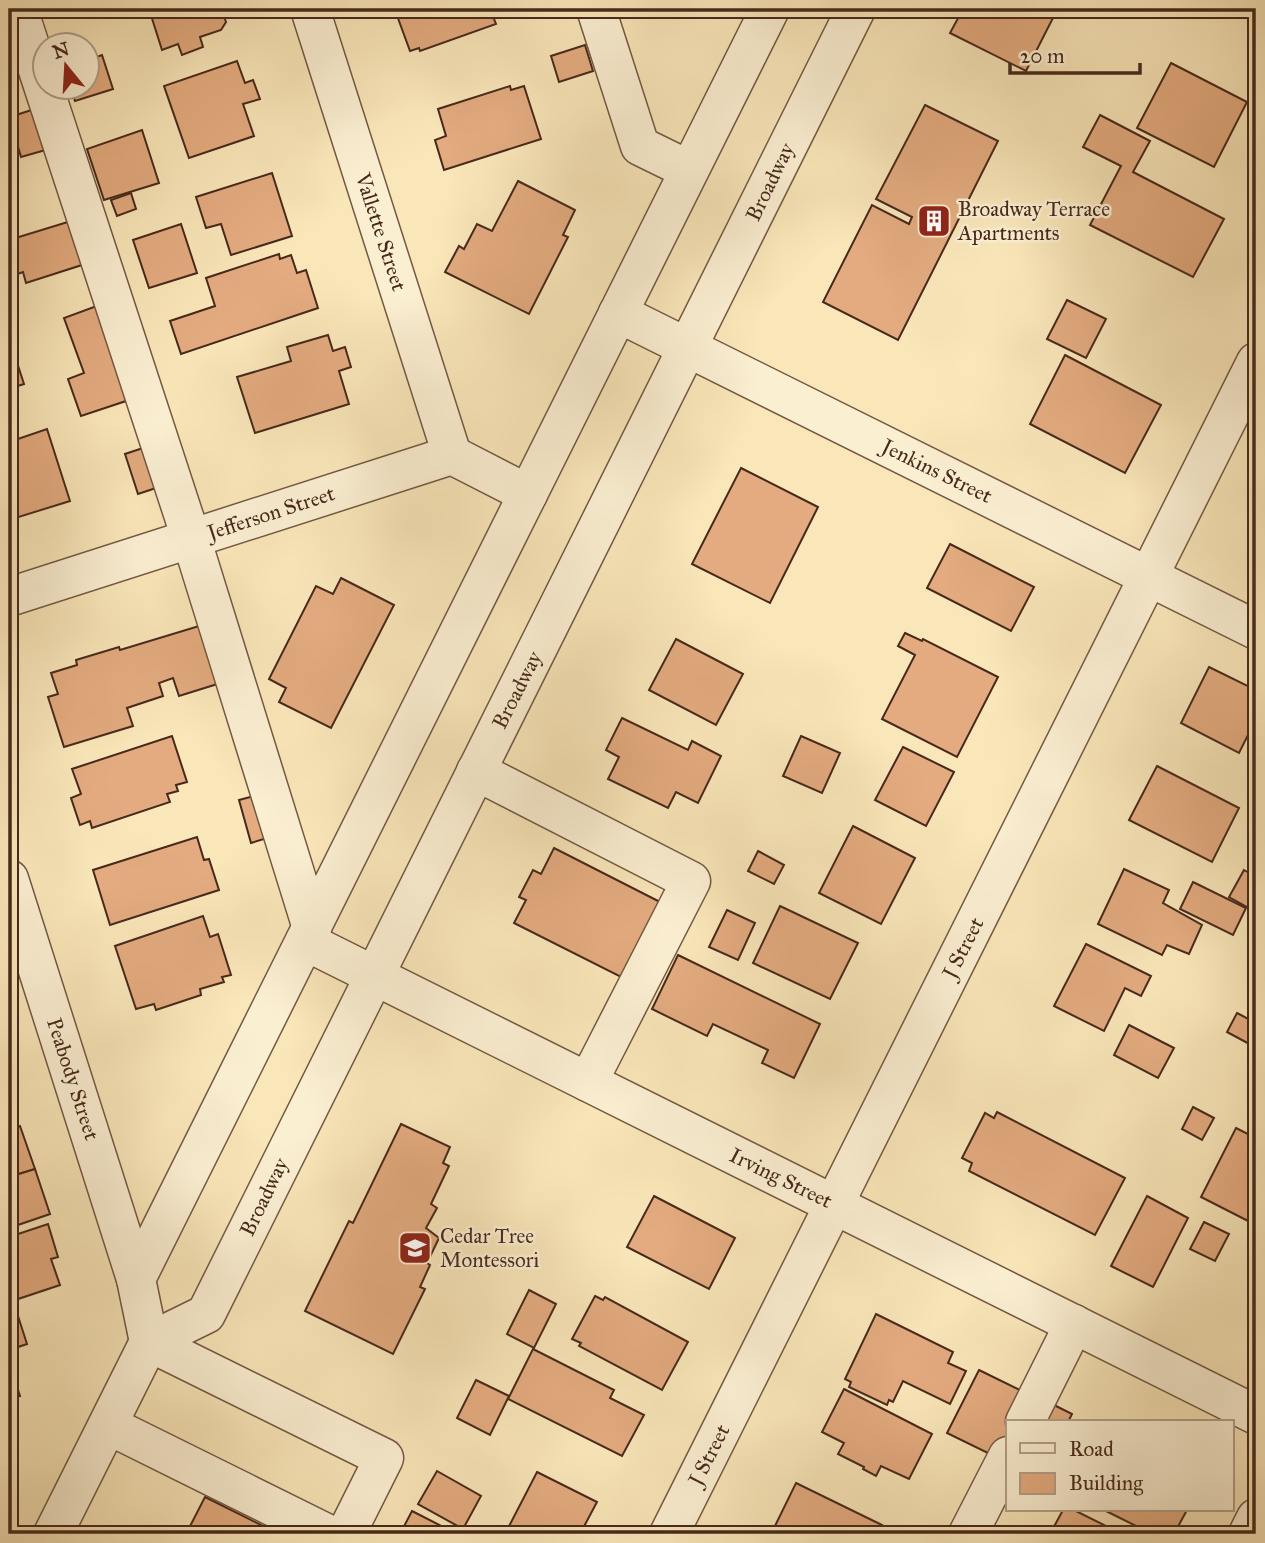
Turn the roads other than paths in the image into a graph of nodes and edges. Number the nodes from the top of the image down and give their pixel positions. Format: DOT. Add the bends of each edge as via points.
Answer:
graph roads {
  1 [pos="18,9"];
  2 [pos="310,9"];
  3 [pos="596,9"];
  4 [pos="770,9"];
  5 [pos="856,9"];
  6 [pos="689,170"];
  7 [pos="618,313"];
  8 [pos="688,347"];
  9 [pos="1256,362"];
  10 [pos="452,455"];
  11 [pos="528,494"];
  12 [pos="191,538"];
  13 [pos="1149,576"];
  14 [pos="9,597"];
  15 [pos="1256,630"];
  16 [pos="476,771"];
  17 [pos="9,879"];
  18 [pos="309,934"];
  19 [pos="374,975"];
  20 [pos="588,1082"];
  21 [pos="834,1205"];
  22 [pos="136,1279"];
  23 [pos="1074,1324"];
  24 [pos="149,1342"];
  25 [pos="1256,1415"];
  26 [pos="1025,1420"];
  27 [pos="107,1426"];
  28 [pos="1006,1460"];
  29 [pos="1256,1518"];
  30 [pos="53,1534"];
  31 [pos="328,1534"];
  32 [pos="346,1534"];
  33 [pos="669,1534"];
  34 [pos="968,1534"];
  35 [pos="1248,1534"];
  1 -- 12 [label="street"];
  2 -- 10 [label="street, Vallette Street"];
  3 -- 6 [label="street" via="640,146"];
  4 -- 6 [label="street"];
  5 -- 8 [label="street, Broadway"];
  6 -- 7 [label="street"];
  7 -- 8 [label="street, Jenkins Street"];
  7 -- 11 [label="street"];
  8 -- 13 [label="street, Jenkins Street"];
  8 -- 16 [label="street, Broadway"];
  9 -- 13 [label="street, J Street"];
  10 -- 11 [label="street"];
  10 -- 12 [label="street, Jefferson Street"];
  11 -- 18 [label="street"];
  12 -- 14 [label="street, Jefferson Street"];
  12 -- 18 [label="street"];
  13 -- 15 [label="street, Jenkins Street"];
  13 -- 21 [label="street, J Street"];
  16 -- 19 [label="street, Broadway"];
  16 -- 20 [label="street" via="691,881"];
  17 -- 22 [label="street, Peabody Street"];
  18 -- 19 [label="street, Irving Street"];
  18 -- 22 [label="street"];
  19 -- 20 [label="street, Irving Street"];
  19 -- 24 [label="street, Broadway" via="206,1314"];
  20 -- 21 [label="street, Irving Street"];
  21 -- 23 [label="street, Irving Street"];
  21 -- 33 [label="street, J Street"];
  22 -- 24 [label="street"];
  23 -- 25 [label="street, Irving Street"];
  23 -- 26 [label="street"];
  24 -- 27 [label="street"];
  24 -- 32 [label="street" via="384,1458"];
  27 -- 30 [label="street"];
  27 -- 31 [label="street"];
  28 -- 34 [label="street"];
  29 -- 35 [label="street"];
}
